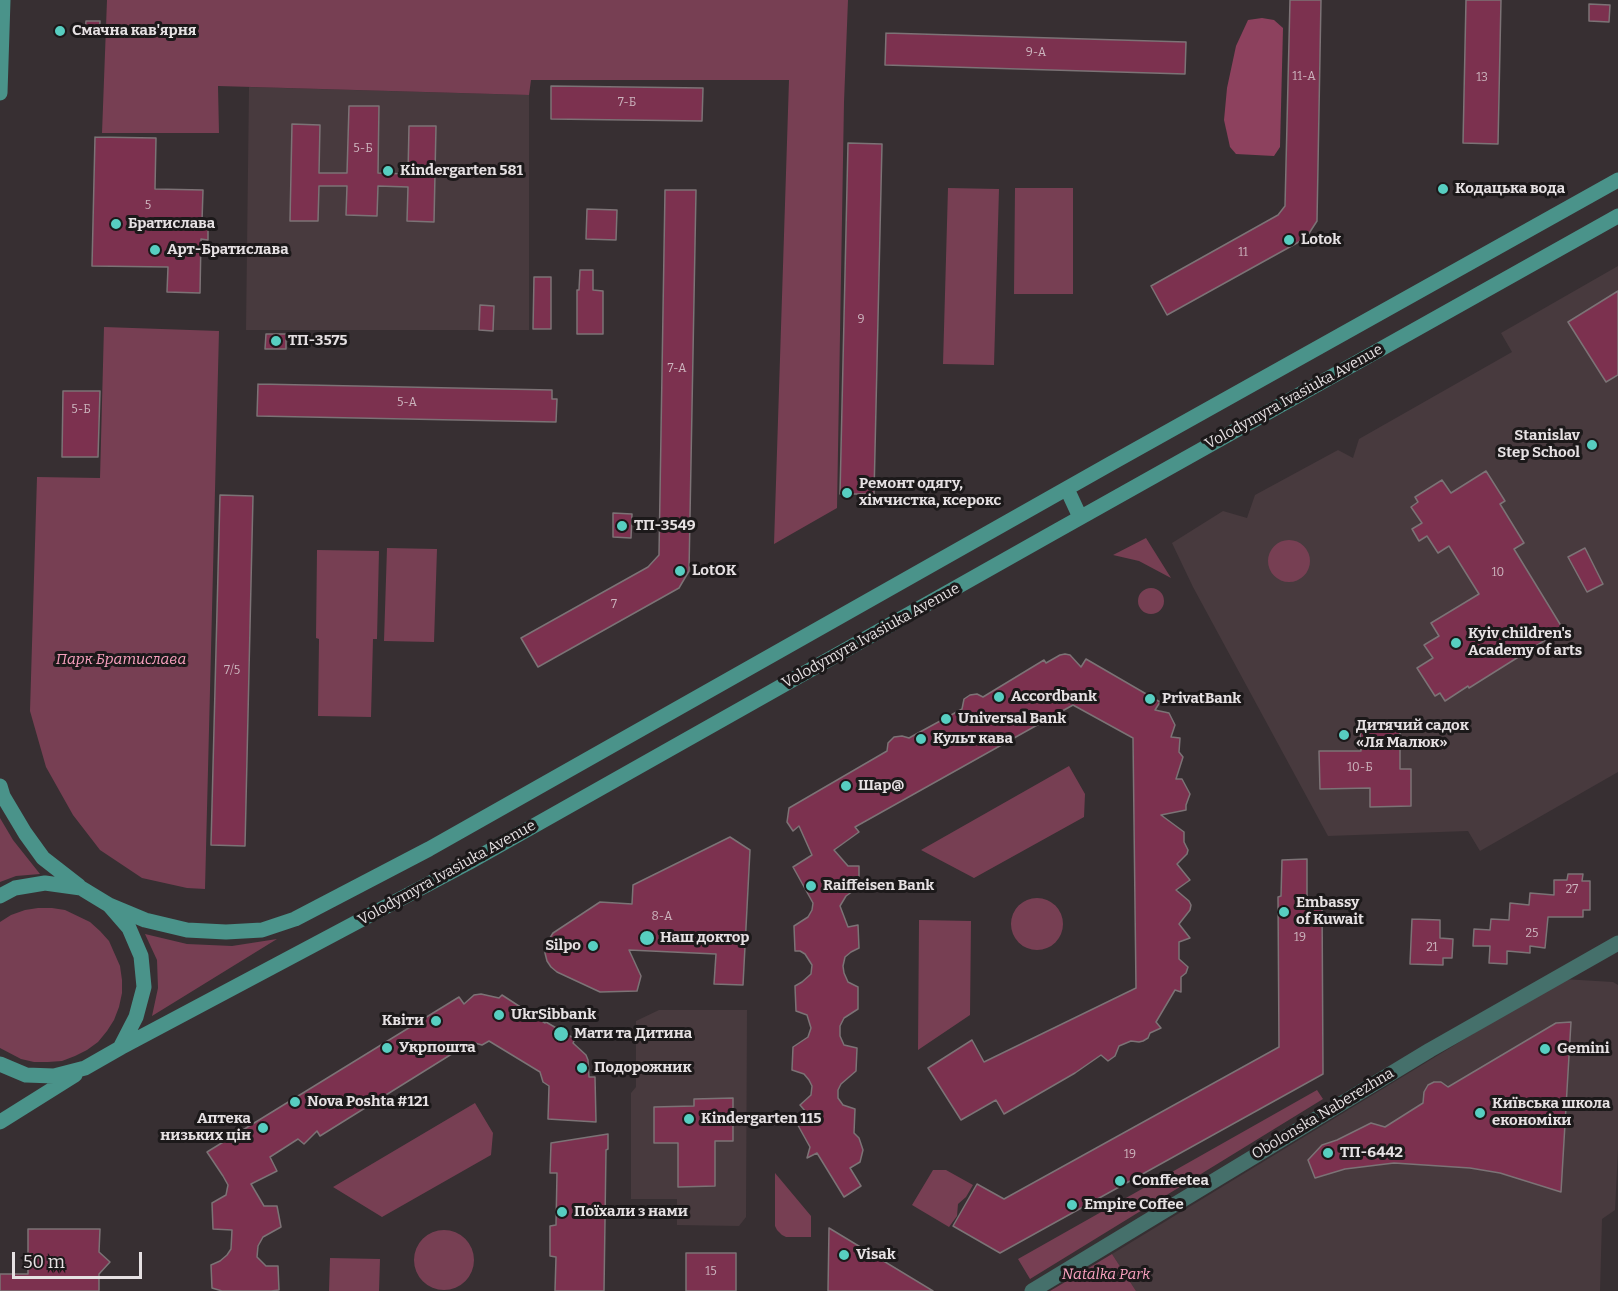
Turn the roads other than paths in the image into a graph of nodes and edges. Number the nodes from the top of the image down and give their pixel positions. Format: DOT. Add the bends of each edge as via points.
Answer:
graph roads {
  1 [pos="3,0"];
  2 [pos="0,93"];
  3 [pos="1618,180"];
  4 [pos="1618,216"];
  5 [pos="1066,489"];
  6 [pos="1080,518"];
  7 [pos="0,786"];
  8 [pos="81,888"];
  9 [pos="0,896"];
  10 [pos="109,905"];
  11 [pos="1618,943"];
  12 [pos="120,1048"];
  13 [pos="0,1064"];
  14 [pos="85,1068"];
  15 [pos="0,1122"];
  16 [pos="1032,1291"];
  1 -- 2 [label="main road"];
  3 -- 5 [label="main road, Volodymyra Ivasiuka Avenue"];
  4 -- 6 [label="main road, Volodymyra Ivasiuka Avenue"];
  5 -- 6 [label="main road"];
  5 -- 10 [label="main road, Volodymyra Ivasiuka Avenue" via="429,849 295,919 262,930 187,930 145,920"];
  6 -- 12 [label="main road, Volodymyra Ivasiuka Avenue" via="468,863"];
  7 -- 8 [label="main road" via="43,858"];
  8 -- 9 [label="main road" via="45,883 15,888"];
  8 -- 10 [label="main road"];
  10 -- 12 [label="main road" via="129,928 141,957 144,987 136,1017"];
  11 -- 16 [label="street, Obolonska Naberezhna" via="1430,1050"];
  12 -- 14 [label="main road, Volodymyra Ivasiuka Avenue"];
  13 -- 14 [label="main road" via="26,1075 54,1076"];
  14 -- 15 [label="main road"];
}
